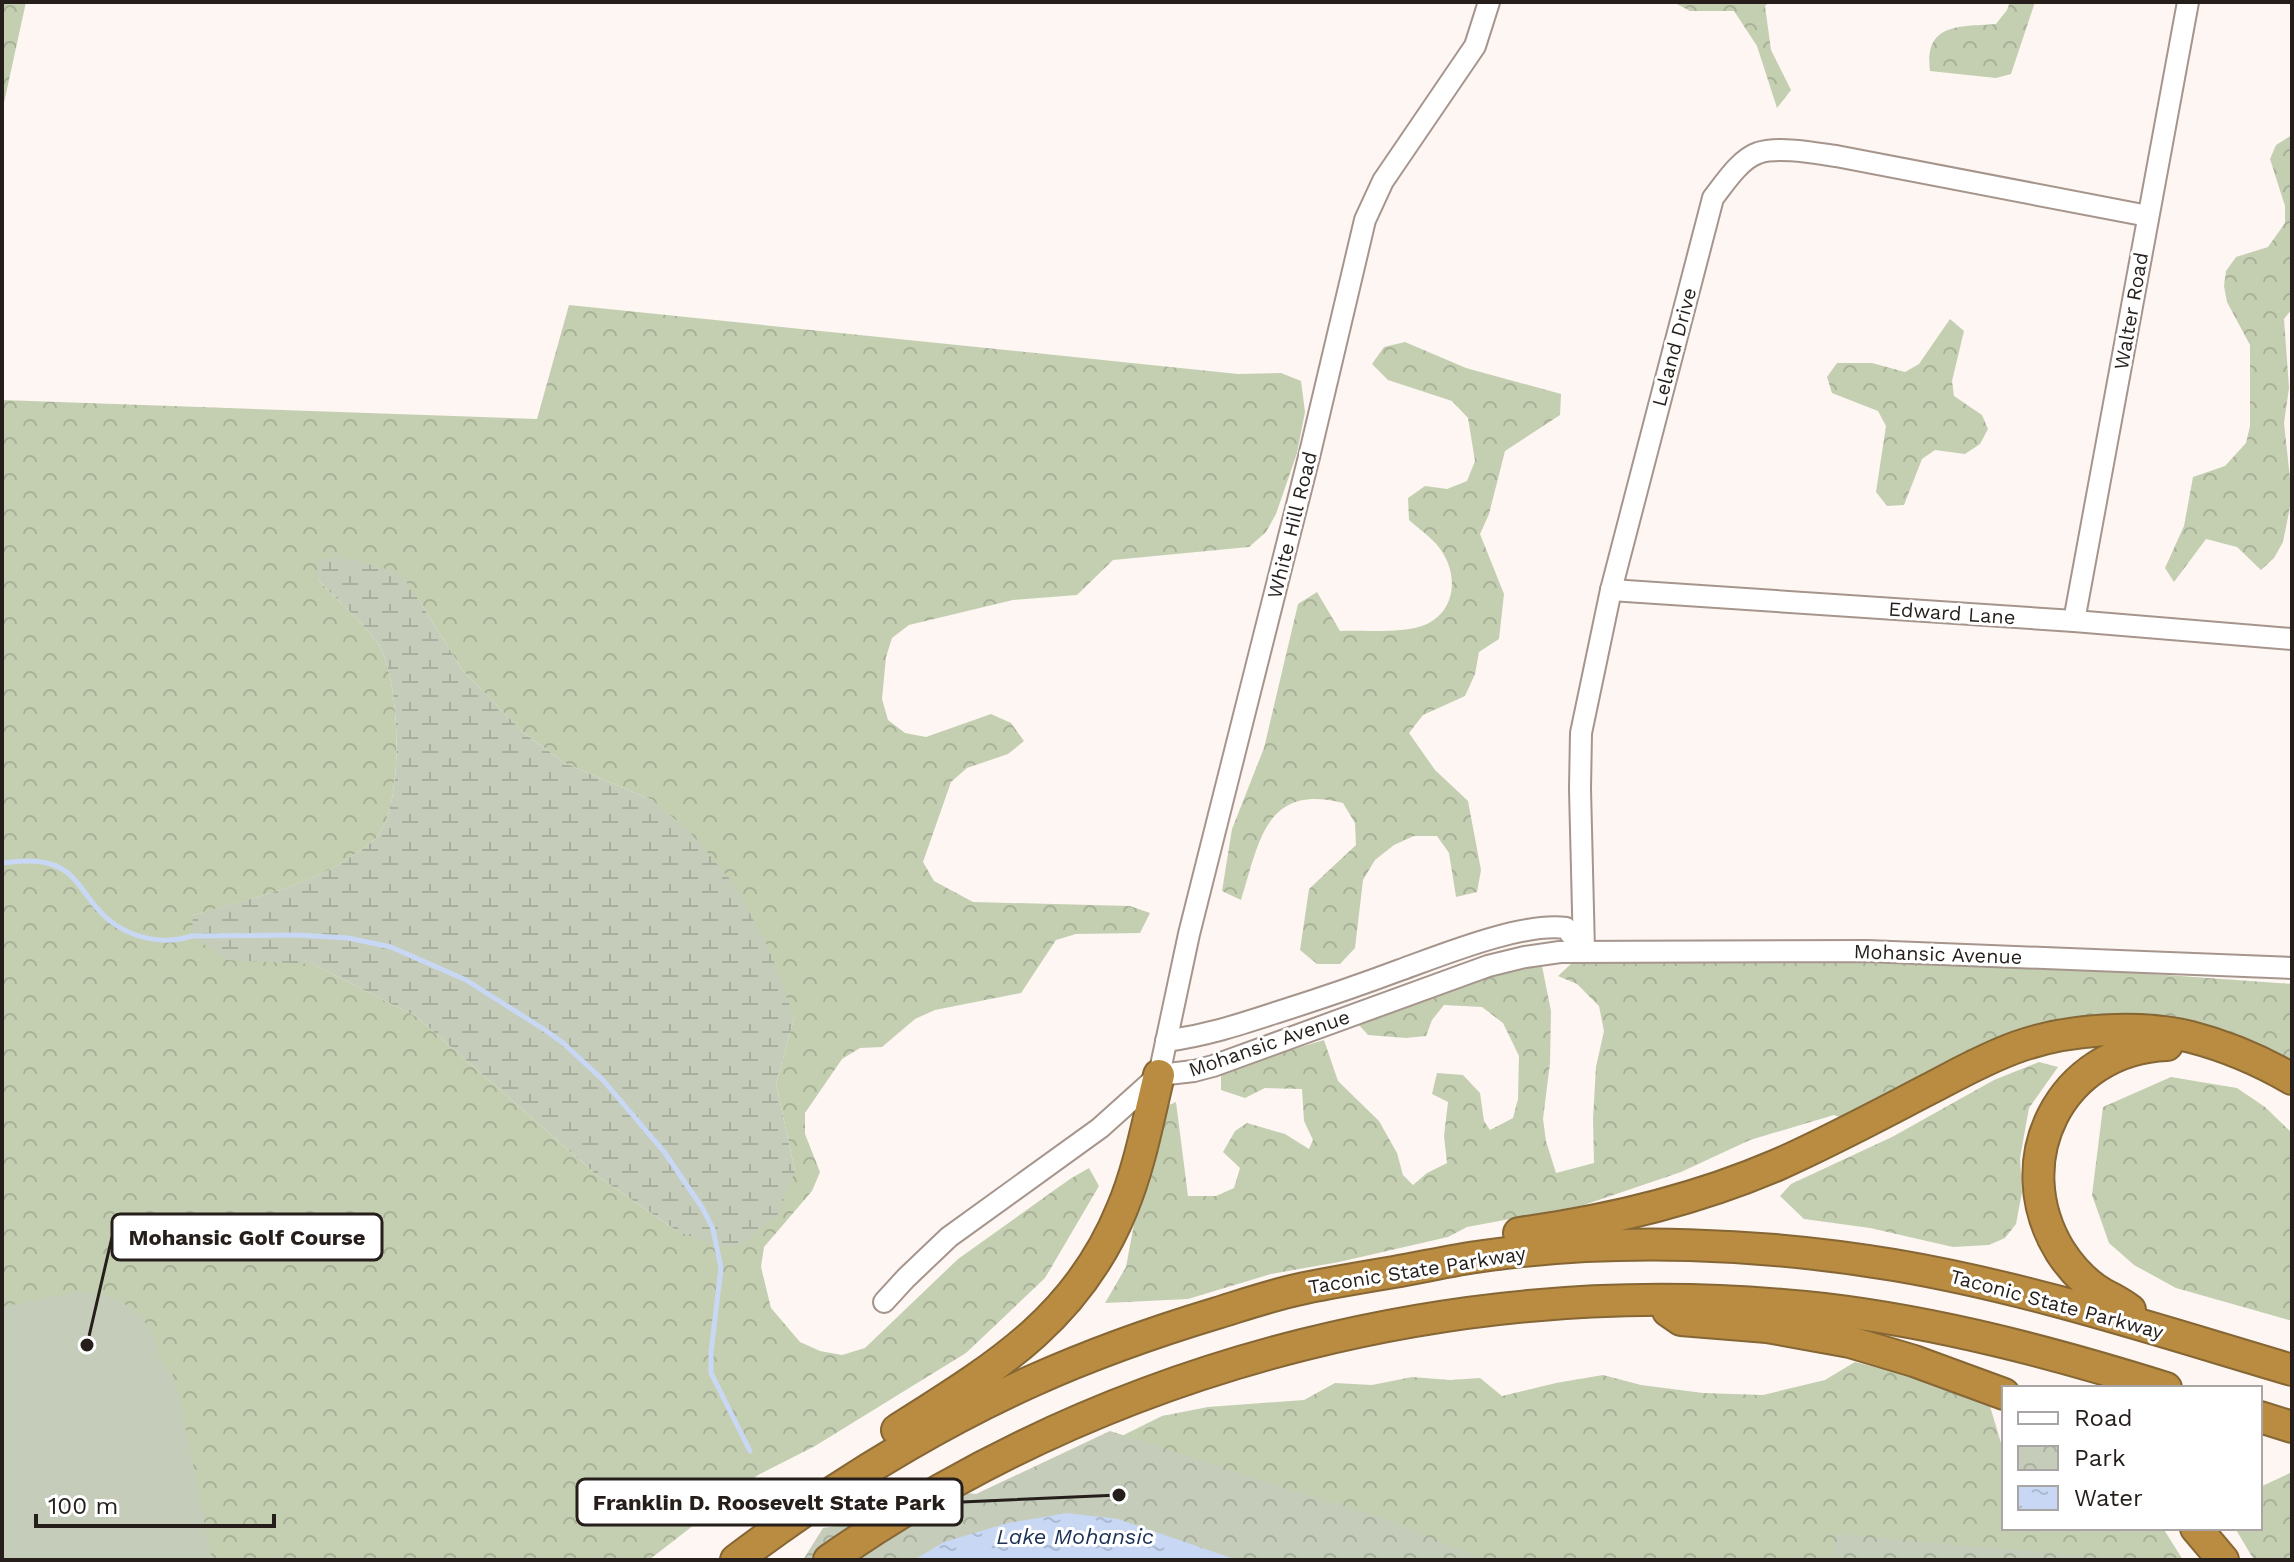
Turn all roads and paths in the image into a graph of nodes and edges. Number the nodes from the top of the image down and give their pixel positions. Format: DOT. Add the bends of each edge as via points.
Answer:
graph roads {
  1 [pos="1489,2"];
  2 [pos="2188,2"];
  3 [pos="2148,216"];
  4 [pos="1611,590"];
  5 [pos="2074,621"];
  6 [pos="2292,639"];
  7 [pos="1584,951"];
  8 [pos="2292,968"];
  9 [pos="1166,1041"];
  10 [pos="2221,1047"];
  11 [pos="1159,1075"];
  12 [pos="2292,1079"];
  13 [pos="1405,1270"];
  14 [pos="1653,1301"];
  15 [pos="884,1302"];
  16 [pos="2154,1330"];
  17 [pos="2292,1370"];
  18 [pos="2159,1386"];
  19 [pos="2002,1393"];
  20 [pos="2262,1418"];
  21 [pos="2292,1427"];
  22 [pos="2198,1530"];
  23 [pos="736,1560"];
  24 [pos="829,1560"];
  25 [pos="2223,1560"];
  1 -- 9 [label="street, White Hill Road" via="1475,46 1383,181 1365,220"];
  2 -- 3 [label="street, Walter Road"];
  3 -- 4 [label="street, Leland Drive" via="1836,156 1787,150 1758,153 1735,170 1713,198"];
  3 -- 5 [label="street, Walter Road"];
  4 -- 5 [label="street, Edward Lane"];
  4 -- 7 [label="street, Leland Drive" via="1581,733"];
  5 -- 6 [label="street, Edward Lane"];
  7 -- 8 [label="street, Mohansic Avenue" via="1852,951"];
  7 -- 9 [label="street, Mohansic Avenue" via="1566,928 1505,936 1225,1030"];
  7 -- 11 [label="street, Mohansic Avenue" via="1488,966 1213,1066"];
  9 -- 11 [label="street, White Hill Road"];
  10 -- 12 [label="highway"];
  10 -- 13 [label="highway" via="2175,1033 2129,1031 2036,1041 1982,1062 1798,1156 1728,1184 1616,1218 1458,1242"];
  10 -- 16 [label="highway" via="2145,1047 2106,1060 2066,1094 2042,1145 2041,1204 2060,1251 2080,1276"];
  11 -- 15 [label="street, Mohansic Avenue" via="1100,1128 949,1237"];
  11 -- 23 [label="highway" via="1122,1211 1093,1266 1056,1315 982,1376 821,1480"];
  13 -- 16 [label="highway, Taconic State Parkway" via="1484,1255 1599,1247 1775,1251 1948,1275 2061,1301"];
  13 -- 23 [label="highway, Taconic State Parkway" via="1244,1305 1142,1337 1033,1381 879,1462"];
  14 -- 18 [label="highway" via="1768,1304 1881,1317 2007,1343"];
  14 -- 19 [label="highway" via="1681,1320 1819,1335"];
  14 -- 24 [label="highway" via="1425,1318 1215,1369 1095,1414 992,1462"];
  16 -- 17 [label="highway, Taconic State Parkway"];
  20 -- 21 [label="highway"];
  22 -- 25 [label="highway"];
}
